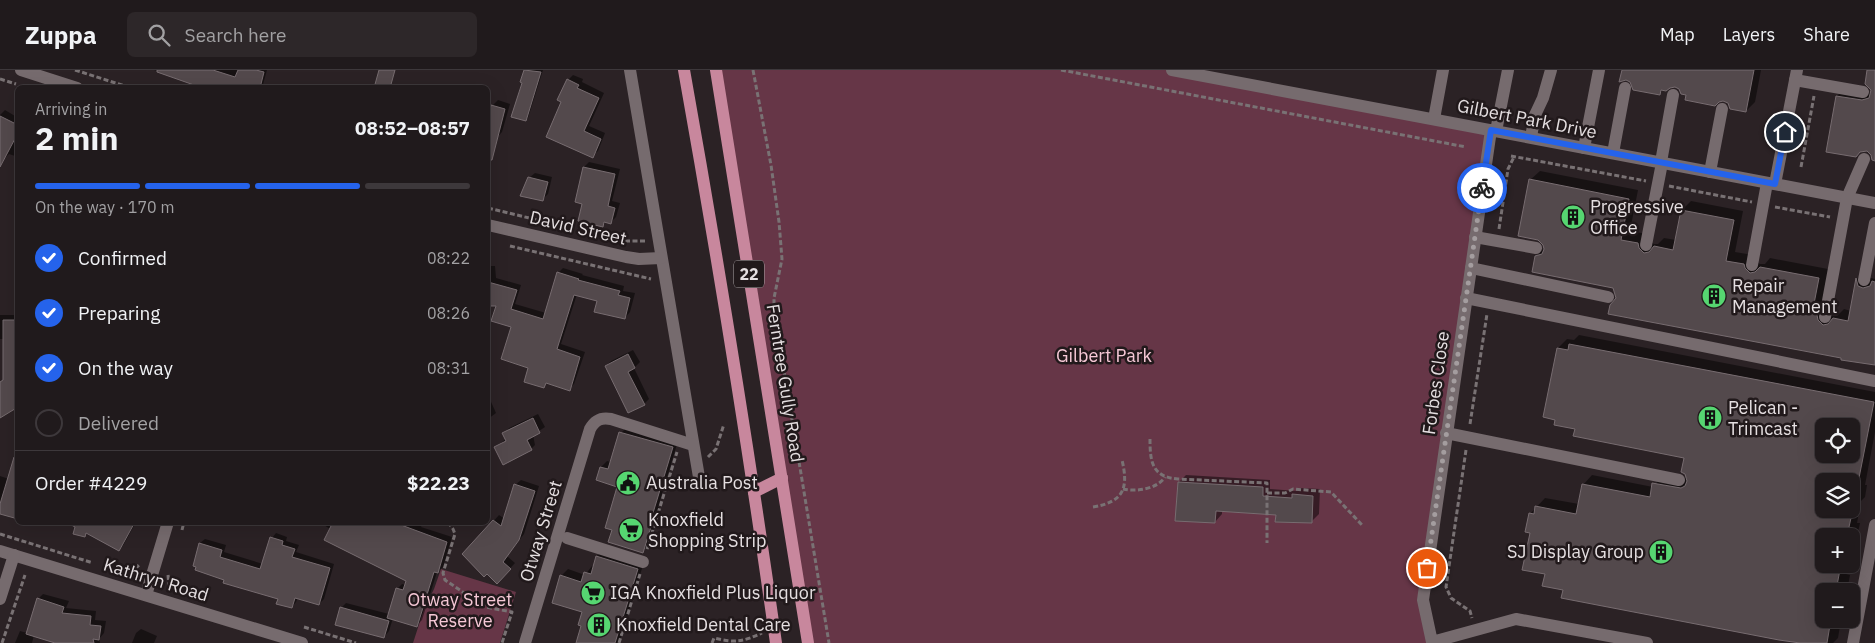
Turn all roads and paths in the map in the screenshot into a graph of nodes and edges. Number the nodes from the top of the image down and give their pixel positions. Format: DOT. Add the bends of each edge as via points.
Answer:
graph roads {
  1 [pos="21,70"];
  2 [pos="75,70"];
  3 [pos="630,70"];
  4 [pos="684,70"];
  5 [pos="716,70"];
  6 [pos="753,70"];
  7 [pos="1061,70"];
  8 [pos="1172,70"];
  9 [pos="1443,70"];
  10 [pos="1508,70"];
  11 [pos="1551,70"];
  12 [pos="1599,70"];
  13 [pos="1214,74"];
  14 [pos="1796,75"];
  15 [pos="1817,84"];
  16 [pos="68,85"];
  17 [pos="122,85"];
  18 [pos="1625,88"];
  19 [pos="1863,92"];
  20 [pos="1673,95"];
  21 [pos="1722,109"];
  22 [pos="1434,119"];
  23 [pos="1494,130"];
  24 [pos="1531,137"];
  25 [pos="1466,148"];
  26 [pos="1584,148"];
  27 [pos="1613,153"];
  28 [pos="1864,159"];
  29 [pos="1662,163"];
  30 [pos="1801,167"];
  31 [pos="1710,172"];
  32 [pos="1658,184"];
  33 [pos="1771,184"];
  34 [pos="1847,198"];
  35 [pos="1875,203"];
  36 [pos="1763,204"];
  37 [pos="490,208"];
  38 [pos="1843,219"];
  39 [pos="1875,223"];
  40 [pos="490,225"];
  41 [pos="562,226"];
  42 [pos="1475,237"];
  43 [pos="619,240"];
  44 [pos="645,241"];
  45 [pos="1497,241"];
  46 [pos="1646,245"];
  47 [pos="507,246"];
  48 [pos="1536,248"];
  49 [pos="661,258"];
  50 [pos="1752,265"];
  51 [pos="1471,268"];
  52 [pos="651,279"];
  53 [pos="1864,280"];
  54 [pos="1608,297"];
  55 [pos="1466,298"];
  56 [pos="1488,303"];
  57 [pos="1825,317"];
  58 [pos="1875,381"];
  59 [pos="724,424"];
  60 [pos="1446,433"];
  61 [pos="1468,438"];
  62 [pos="1150,439"];
  63 [pos="692,445"];
  64 [pos="678,447"];
  65 [pos="702,458"];
  66 [pos="1122,460"];
  67 [pos="752,475"];
  68 [pos="1165,477"];
  69 [pos="782,478"];
  70 [pos="1679,480"];
  71 [pos="700,483"];
  72 [pos="1123,489"];
  73 [pos="754,492"];
  74 [pos="1267,493"];
  75 [pos="1093,507"];
  76 [pos="167,525"];
  77 [pos="450,525"];
  78 [pos="1875,525"];
  79 [pos="1362,526"];
  80 [pos="0,534"];
  81 [pos="567,538"];
  82 [pos="1267,543"];
  83 [pos="0,551"];
  84 [pos="14,555"];
  85 [pos="643,562"];
  86 [pos="102,566"];
  87 [pos="121,571"];
  88 [pos="25,575"];
  89 [pos="138,577"];
  90 [pos="1870,577"];
  91 [pos="146,595"];
  92 [pos="0,599"];
  93 [pos="1470,631"];
  94 [pos="764,632"];
  95 [pos="743,642"];
  96 [pos="2,643"];
  97 [pos="302,643"];
  98 [pos="502,643"];
  99 [pos="525,643"];
  100 [pos="619,643"];
  101 [pos="712,643"];
  102 [pos="776,643"];
  103 [pos="808,643"];
  104 [pos="829,643"];
  105 [pos="1648,643"];
  106 [pos="1853,643"];
  1 -- 16 [label="street"];
  2 -- 17 [label="path"];
  3 -- 49 [label="street"];
  4 -- 67 [label="main road, 22"];
  5 -- 69 [label="main road, Ferntree Gully Road / 22"];
  6 -- 104 [label="path" via="779,222 782,259 774,298 775,333"];
  7 -- 25 [label="path"];
  8 -- 13 [label="street, Gilbert Park Drive"];
  9 -- 22 [label="street"];
  10 -- 23 [label="street, Forbes Close"];
  11 -- 24 [label="street"];
  12 -- 26 [label="street"];
  13 -- 22 [label="street, Gilbert Park Drive"];
  14 -- 15 [label="street"];
  14 -- 33 [label="street"];
  15 -- 19 [label="street"];
  15 -- 30 [label="path"];
  18 -- 27 [label="street"];
  20 -- 29 [label="street"];
  21 -- 31 [label="street"];
  22 -- 23 [label="street, Gilbert Park Drive"];
  23 -- 24 [label="street, Gilbert Park Drive"];
  23 -- 42 [label="street, Forbes Close"];
  24 -- 26 [label="street, Gilbert Park Drive"];
  26 -- 27 [label="street, Gilbert Park Drive"];
  27 -- 29 [label="street, Gilbert Park Drive"];
  28 -- 34 [label="street"];
  29 -- 31 [label="street, Gilbert Park Drive"];
  29 -- 32 [label="street"];
  31 -- 33 [label="street, Gilbert Park Drive"];
  32 -- 36 [label="path"];
  32 -- 45 [label="path" via="1513,156 1508,169"];
  32 -- 46 [label="street"];
  33 -- 34 [label="street, Gilbert Park Drive"];
  33 -- 36 [label="street"];
  34 -- 35 [label="street, Gilbert Park Drive"];
  34 -- 38 [label="street"];
  36 -- 38 [label="path"];
  36 -- 50 [label="street"];
  37 -- 41 [label="path"];
  38 -- 57 [label="street"];
  39 -- 53 [label="street"];
  40 -- 49 [label="street, David Street" via="626,257"];
  42 -- 45 [label="street"];
  42 -- 51 [label="street, Forbes Close"];
  43 -- 44 [label="path"];
  45 -- 48 [label="street"];
  47 -- 52 [label="path"];
  49 -- 63 [label="street"];
  51 -- 54 [label="street"];
  51 -- 55 [label="street, Forbes Close"];
  55 -- 56 [label="street"];
  55 -- 60 [label="street, Forbes Close"];
  56 -- 58 [label="street"];
  56 -- 61 [label="path"];
  59 -- 65 [label="path" via="716,448 709,457"];
  60 -- 61 [label="street"];
  60 -- 93 [label="street, Forbes Close" via="1422,600 1432,642"];
  61 -- 70 [label="street"];
  61 -- 93 [label="path" via="1446,587 1451,598 1471,612"];
  62 -- 68 [label="path" via="1150,458 1160,475"];
  63 -- 71 [label="street"];
  63 -- 99 [label="street, Otway Street" via="606,418 597,420 590,430"];
  64 -- 85 [label="path"];
  66 -- 72 [label="path" via="1126,474"];
  67 -- 69 [label="main road"];
  67 -- 73 [label="main road, 22"];
  68 -- 72 [label="path" via="1158,485"];
  68 -- 74 [label="path" via="1267,483"];
  69 -- 73 [label="main road"];
  69 -- 103 [label="main road, Ferntree Gully Road / 22"];
  72 -- 75 [label="path" via="1109,504"];
  73 -- 102 [label="main road, 22"];
  74 -- 79 [label="path" via="1285,493 1293,489 1332,492"];
  74 -- 82 [label="path"];
  76 -- 91 [label="street"];
  77 -- 98 [label="path" via="455,534 443,573 445,580 485,607 512,612"];
  78 -- 90 [label="street"];
  80 -- 86 [label="path"];
  81 -- 85 [label="street"];
  83 -- 84 [label="street, Kathryn Road"];
  84 -- 91 [label="street, Kathryn Road"];
  84 -- 92 [label="street"];
  85 -- 100 [label="path"];
  87 -- 89 [label="path"];
  88 -- 96 [label="path"];
  90 -- 106 [label="street"];
  91 -- 97 [label="street, Kathryn Road"];
  93 -- 105 [label="street" via="1516,619"];
  94 -- 95 [label="path"];
  95 -- 101 [label="path" via="714,638"];
}
